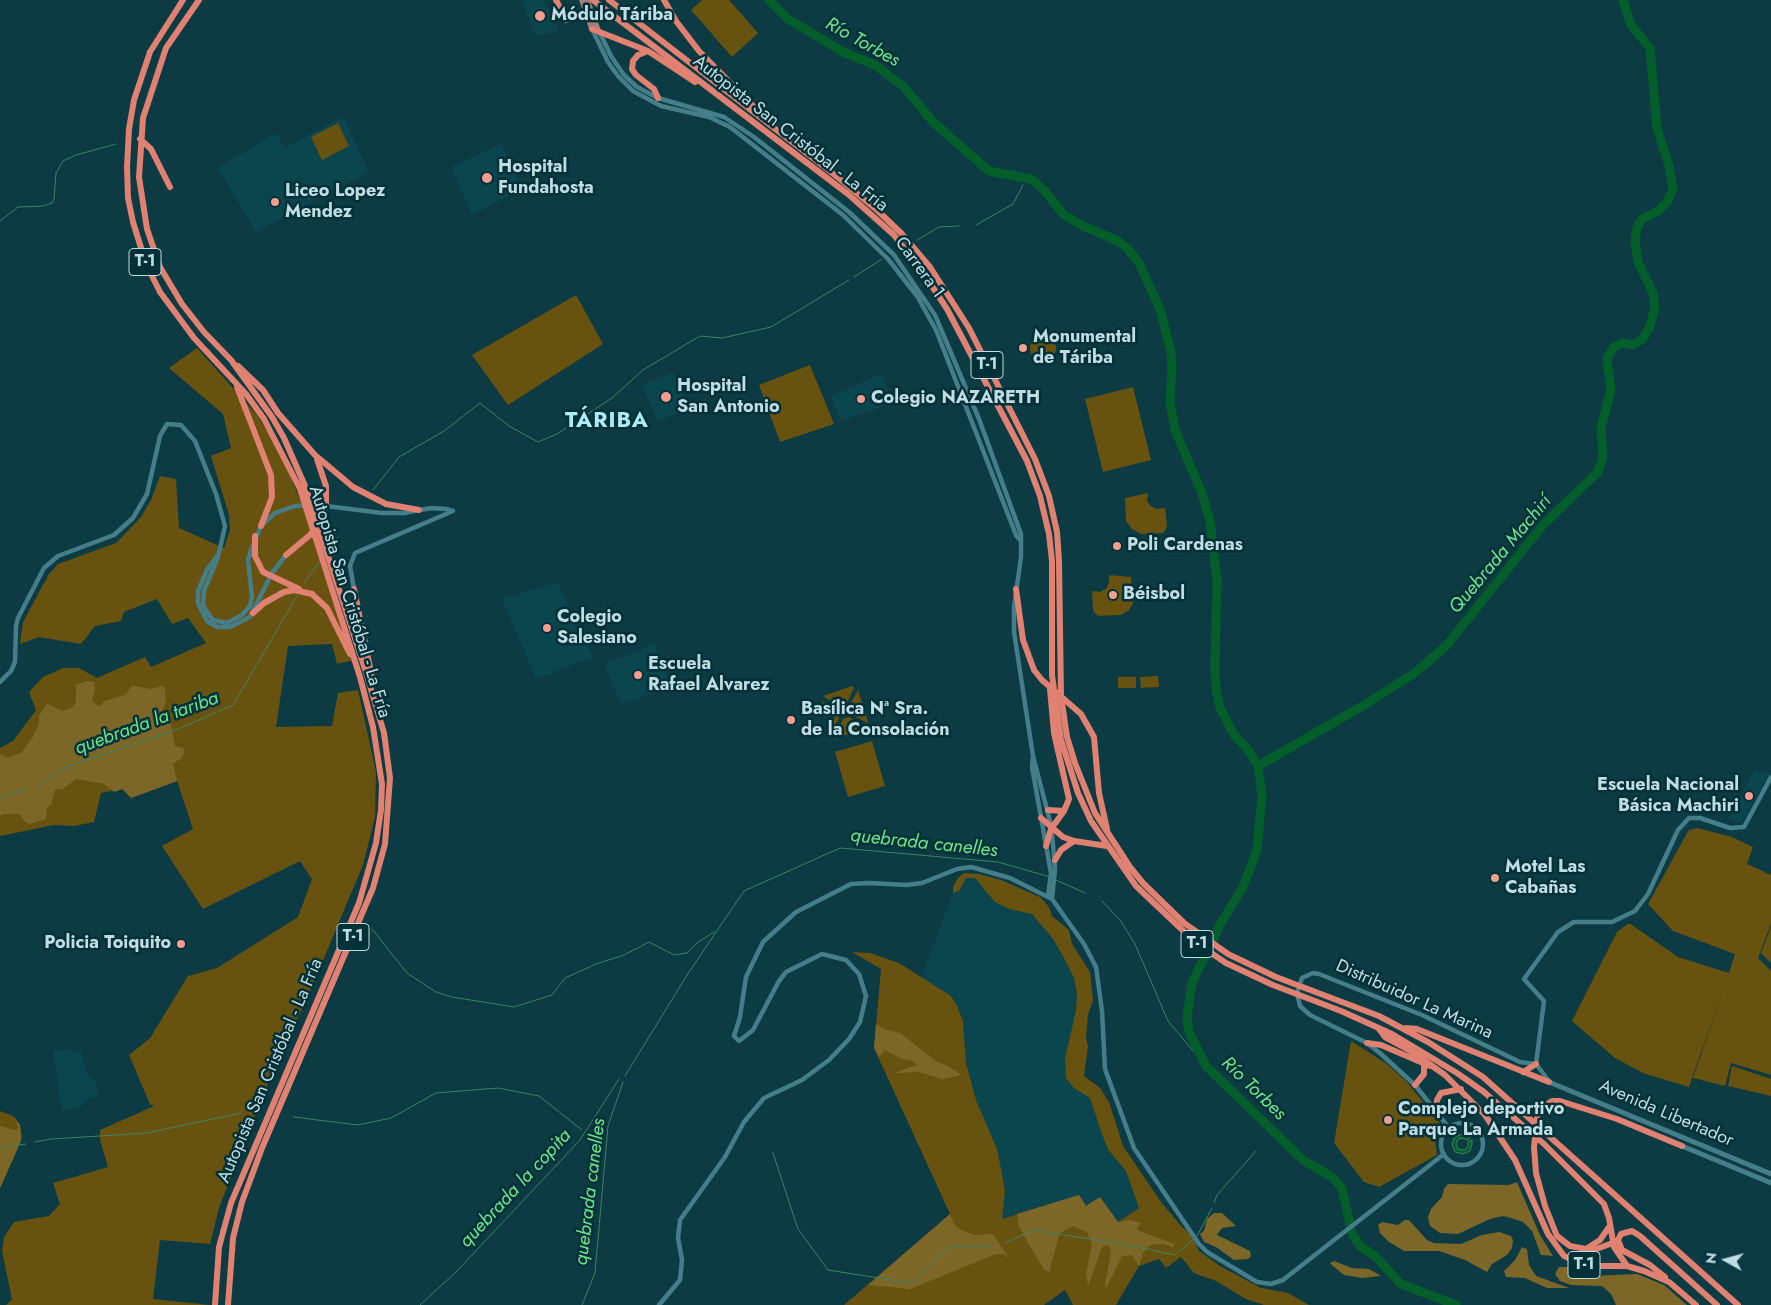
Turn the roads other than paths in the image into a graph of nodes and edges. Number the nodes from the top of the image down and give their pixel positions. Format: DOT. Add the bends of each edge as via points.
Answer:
graph roads {
  1 [pos="183,0"];
  2 [pos="199,0"];
  3 [pos="556,0"];
  4 [pos="582,0"];
  5 [pos="587,0"];
  6 [pos="593,0"];
  7 [pos="609,0"];
  8 [pos="664,0"];
  9 [pos="566,20"];
  10 [pos="595,30"];
  11 [pos="648,51"];
  12 [pos="717,95"];
  13 [pos="658,98"];
  14 [pos="772,127"];
  15 [pos="140,139"];
  16 [pos="170,187"];
  17 [pos="231,360"];
  18 [pos="235,383"];
  19 [pos="315,455"];
  20 [pos="302,488"];
  21 [pos="419,510"];
  22 [pos="261,526"];
  23 [pos="255,536"];
  24 [pos="1021,541"];
  25 [pos="219,553"];
  26 [pos="286,554"];
  27 [pos="327,560"];
  28 [pos="354,589"];
  29 [pos="1016,589"];
  30 [pos="312,594"];
  31 [pos="253,613"];
  32 [pos="1052,658"];
  33 [pos="360,677"];
  34 [pos="0,682"];
  35 [pos="375,700"];
  36 [pos="1033,756"];
  37 [pos="1771,777"];
  38 [pos="1048,810"];
  39 [pos="1064,810"];
  40 [pos="1041,818"];
  41 [pos="1051,829"];
  42 [pos="1108,835"];
  43 [pos="1074,841"];
  44 [pos="1046,846"];
  45 [pos="1107,846"];
  46 [pos="1116,853"];
  47 [pos="1055,860"];
  48 [pos="1052,873"];
  49 [pos="1050,897"];
  50 [pos="1401,1027"];
  51 [pos="1378,1028"];
  52 [pos="1367,1043"];
  53 [pos="1424,1062"];
  54 [pos="1536,1064"];
  55 [pos="1523,1072"];
  56 [pos="1549,1082"];
  57 [pos="1415,1085"];
  58 [pos="1461,1089"];
  59 [pos="1436,1110"];
  60 [pos="1449,1128"];
  61 [pos="1682,1146"];
  62 [pos="1444,1154"];
  63 [pos="1771,1174"];
  64 [pos="1771,1183"];
  65 [pos="1609,1226"];
  66 [pos="1615,1242"];
  67 [pos="1586,1249"];
  68 [pos="1628,1266"];
  69 [pos="1669,1282"];
  70 [pos="215,1305"];
  71 [pos="228,1305"];
  72 [pos="659,1305"];
  73 [pos="1696,1305"];
  74 [pos="1717,1305"];
  75 [pos="1738,1305"];
  1 -- 18 [label="highway, Autopista San Cristóbal - La Fría / T-1" via="150,52 139,81 129,129 128,198 146,264 160,292 194,338"];
  2 -- 15 [label="highway, Autopista San Cristóbal - La Fría / T-1" via="166,48 148,100"];
  3 -- 9 [label="highway"];
  4 -- 10 [label="main road"];
  5 -- 10 [label="main road, Carrera 1"];
  6 -- 12 [label="highway, Autopista San Cristóbal - La Fría / T-1"];
  7 -- 14 [label="highway, Autopista San Cristóbal - La Fría / T-1"];
  8 -- 14 [label="highway" via="694,46"];
  10 -- 11 [label="highway"];
  10 -- 13 [label="street, Carrera 1" via="624,75 637,87"];
  10 -- 24 [label="street, Carrera 1" via="608,62 633,91 662,106 710,117 730,126 843,215 888,259 917,296 936,330"];
  11 -- 12 [label="highway"];
  11 -- 13 [label="highway" via="638,55 632,69 654,89"];
  12 -- 32 [label="highway, Autopista San Cristóbal - La Fría / T-1" via="848,194 894,235 954,321 1040,496 1052,561"];
  13 -- 24 [label="street, Carrera 1" via="716,113 737,125 848,212 894,255 922,293 947,342 1016,518"];
  14 -- 42 [label="highway, Autopista San Cristóbal - La Fría / T-1" via="878,211 930,267 969,328 1035,459 1049,496 1057,532 1061,696 1067,737 1085,793"];
  15 -- 16 [label="highway" via="151,149"];
  15 -- 17 [label="highway, Autopista San Cristóbal - La Fría / T-1" via="141,196 146,229 154,252 182,304"];
  17 -- 19 [label="highway" via="263,390 278,413"];
  17 -- 20 [label="highway, Autopista San Cristóbal - La Fría / T-1" via="272,417"];
  18 -- 20 [label="highway, Autopista San Cristóbal - La Fría / T-1" via="264,419"];
  18 -- 22 [label="highway" via="271,474 272,497"];
  19 -- 21 [label="highway" via="374,500"];
  19 -- 26 [label="highway" via="326,486 322,521"];
  20 -- 27 [label="highway, Autopista San Cristóbal - La Fría / T-1"];
  21 -- 22 [label="street" via="388,514 330,505 296,506 275,513"];
  21 -- 28 [label="street" via="446,509 453,512 356,553 350,566"];
  22 -- 23 [label="street"];
  23 -- 25 [label="street" via="248,560 250,606 233,622 222,624 204,610 202,597"];
  23 -- 30 [label="highway" via="255,556 263,572"];
  24 -- 29 [label="street, Carrera 1"];
  25 -- 31 [label="street" via="198,591 198,603 204,616 211,624 225,628 235,626"];
  25 -- 34 [label="street" via="225,526 216,494 195,441 180,425 168,424 160,436 142,504 125,528 114,536 58,556 44,568 18,618 15,662"];
  26 -- 31 [label="street" via="268,580"];
  27 -- 33 [label="highway, Autopista San Cristóbal - La Fría / T-1"];
  27 -- 35 [label="highway, Autopista San Cristóbal - La Fría / T-1"];
  28 -- 35 [label="highway"];
  29 -- 36 [label="street, Carrera 1" via="1014,640"];
  29 -- 42 [label="highway" via="1023,640 1030,662 1042,680 1081,714 1094,736"];
  30 -- 31 [label="highway" via="294,590 284,592"];
  30 -- 33 [label="highway" via="327,608"];
  32 -- 39 [label="highway" via="1050,705 1069,799"];
  32 -- 45 [label="highway, Autopista San Cristóbal - La Fría / T-1" via="1057,717 1068,763 1091,821"];
  33 -- 70 [label="highway, Autopista San Cristóbal - La Fría / T-1" via="373,727 382,784 373,860 359,903 231,1203 219,1247"];
  35 -- 71 [label="highway, Autopista San Cristóbal - La Fría / T-1" via="384,733 390,778 388,821 380,867 242,1202 233,1238"];
  36 -- 38 [label="street"];
  36 -- 40 [label="street"];
  37 -- 54 [label="street" via="1744,827 1730,828 1700,818 1689,818 1678,830 1648,894 1635,911 1612,922 1574,922 1558,932 1524,979 1544,1001"];
  38 -- 39 [label="highway"];
  38 -- 41 [label="street"];
  39 -- 41 [label="highway"];
  40 -- 41 [label="highway"];
  40 -- 44 [label="street"];
  41 -- 43 [label="highway"];
  41 -- 44 [label="highway"];
  41 -- 47 [label="street"];
  42 -- 46 [label="highway, Autopista San Cristóbal - La Fría / T-1"];
  43 -- 45 [label="highway"];
  43 -- 47 [label="highway" via="1061,850"];
  44 -- 48 [label="street"];
  45 -- 46 [label="highway, Autopista San Cristóbal - La Fría / T-1"];
  46 -- 50 [label="highway, Autopista San Cristóbal - La Fría / T-1" via="1158,899 1197,933 1228,954"];
  46 -- 51 [label="highway, Autopista San Cristóbal - La Fría / T-1" via="1144,895 1195,942 1249,974"];
  47 -- 48 [label="street"];
  48 -- 49 [label="street"];
  49 -- 62 [label="street" via="1084,944 1096,967 1105,1069 1128,1135 1143,1164 1207,1252 1258,1282 1277,1284"];
  49 -- 72 [label="street" via="997,874 964,868 922,883 851,884 796,912 772,932 754,957 746,977 740,1017 734,1032 736,1040 745,1038 753,1030 786,972 822,954 839,957 855,969 866,996 865,1008 849,1039 834,1056 802,1080 764,1098 744,1122 725,1157 680,1220 680,1280"];
  50 -- 55 [label="highway" via="1417,1029"];
  50 -- 75 [label="highway, Autopista San Cristóbal - La Fría / T-1" via="1483,1078"];
  51 -- 53 [label="highway, Autopista San Cristóbal - La Fría / T-1" via="1385,1037"];
  51 -- 65 [label="highway" via="1458,1073 1509,1112 1604,1204"];
  52 -- 53 [label="highway" via="1381,1045"];
  52 -- 54 [label="street, Distribuidor La Marina" via="1302,1009 1296,998 1302,978 1313,973 1328,977 1422,1015 1520,1062"];
  52 -- 57 [label="street, Distribuidor La Marina"];
  53 -- 57 [label="highway" via="1422,1079"];
  53 -- 58 [label="highway, Autopista San Cristóbal - La Fría / T-1"];
  54 -- 55 [label="highway"];
  54 -- 56 [label="street"];
  55 -- 56 [label="highway"];
  56 -- 63 [label="main road, Avenida Libertador"];
  57 -- 59 [label="street, Distribuidor La Marina"];
  58 -- 59 [label="highway" via="1441,1093"];
  58 -- 68 [label="highway, Autopista San Cristóbal - La Fría / T-1" via="1485,1114 1515,1160 1554,1246 1564,1256 1581,1264"];
  59 -- 60 [label="street, Distribuidor La Marina"];
  60 -- 62 [label="street" via="1442,1138"];
  60 -- 62 [label="street" via="1458,1124 1471,1125 1480,1134 1483,1146 1478,1158 1466,1164 1454,1163"];
  61 -- 64 [label="main road, Avenida Libertador"];
  61 -- 67 [label="highway" via="1560,1100 1538,1110 1534,1147 1538,1186 1552,1226 1563,1243"];
  65 -- 66 [label="highway"];
  65 -- 67 [label="highway" via="1600,1240"];
  66 -- 67 [label="highway" via="1594,1250"];
  66 -- 68 [label="highway" via="1617,1254"];
  66 -- 69 [label="highway"];
  66 -- 74 [label="highway" via="1624,1231 1635,1232"];
  68 -- 69 [label="highway, Autopista San Cristóbal - La Fría / T-1"];
  69 -- 73 [label="highway, Autopista San Cristóbal - La Fría / T-1"];
}
